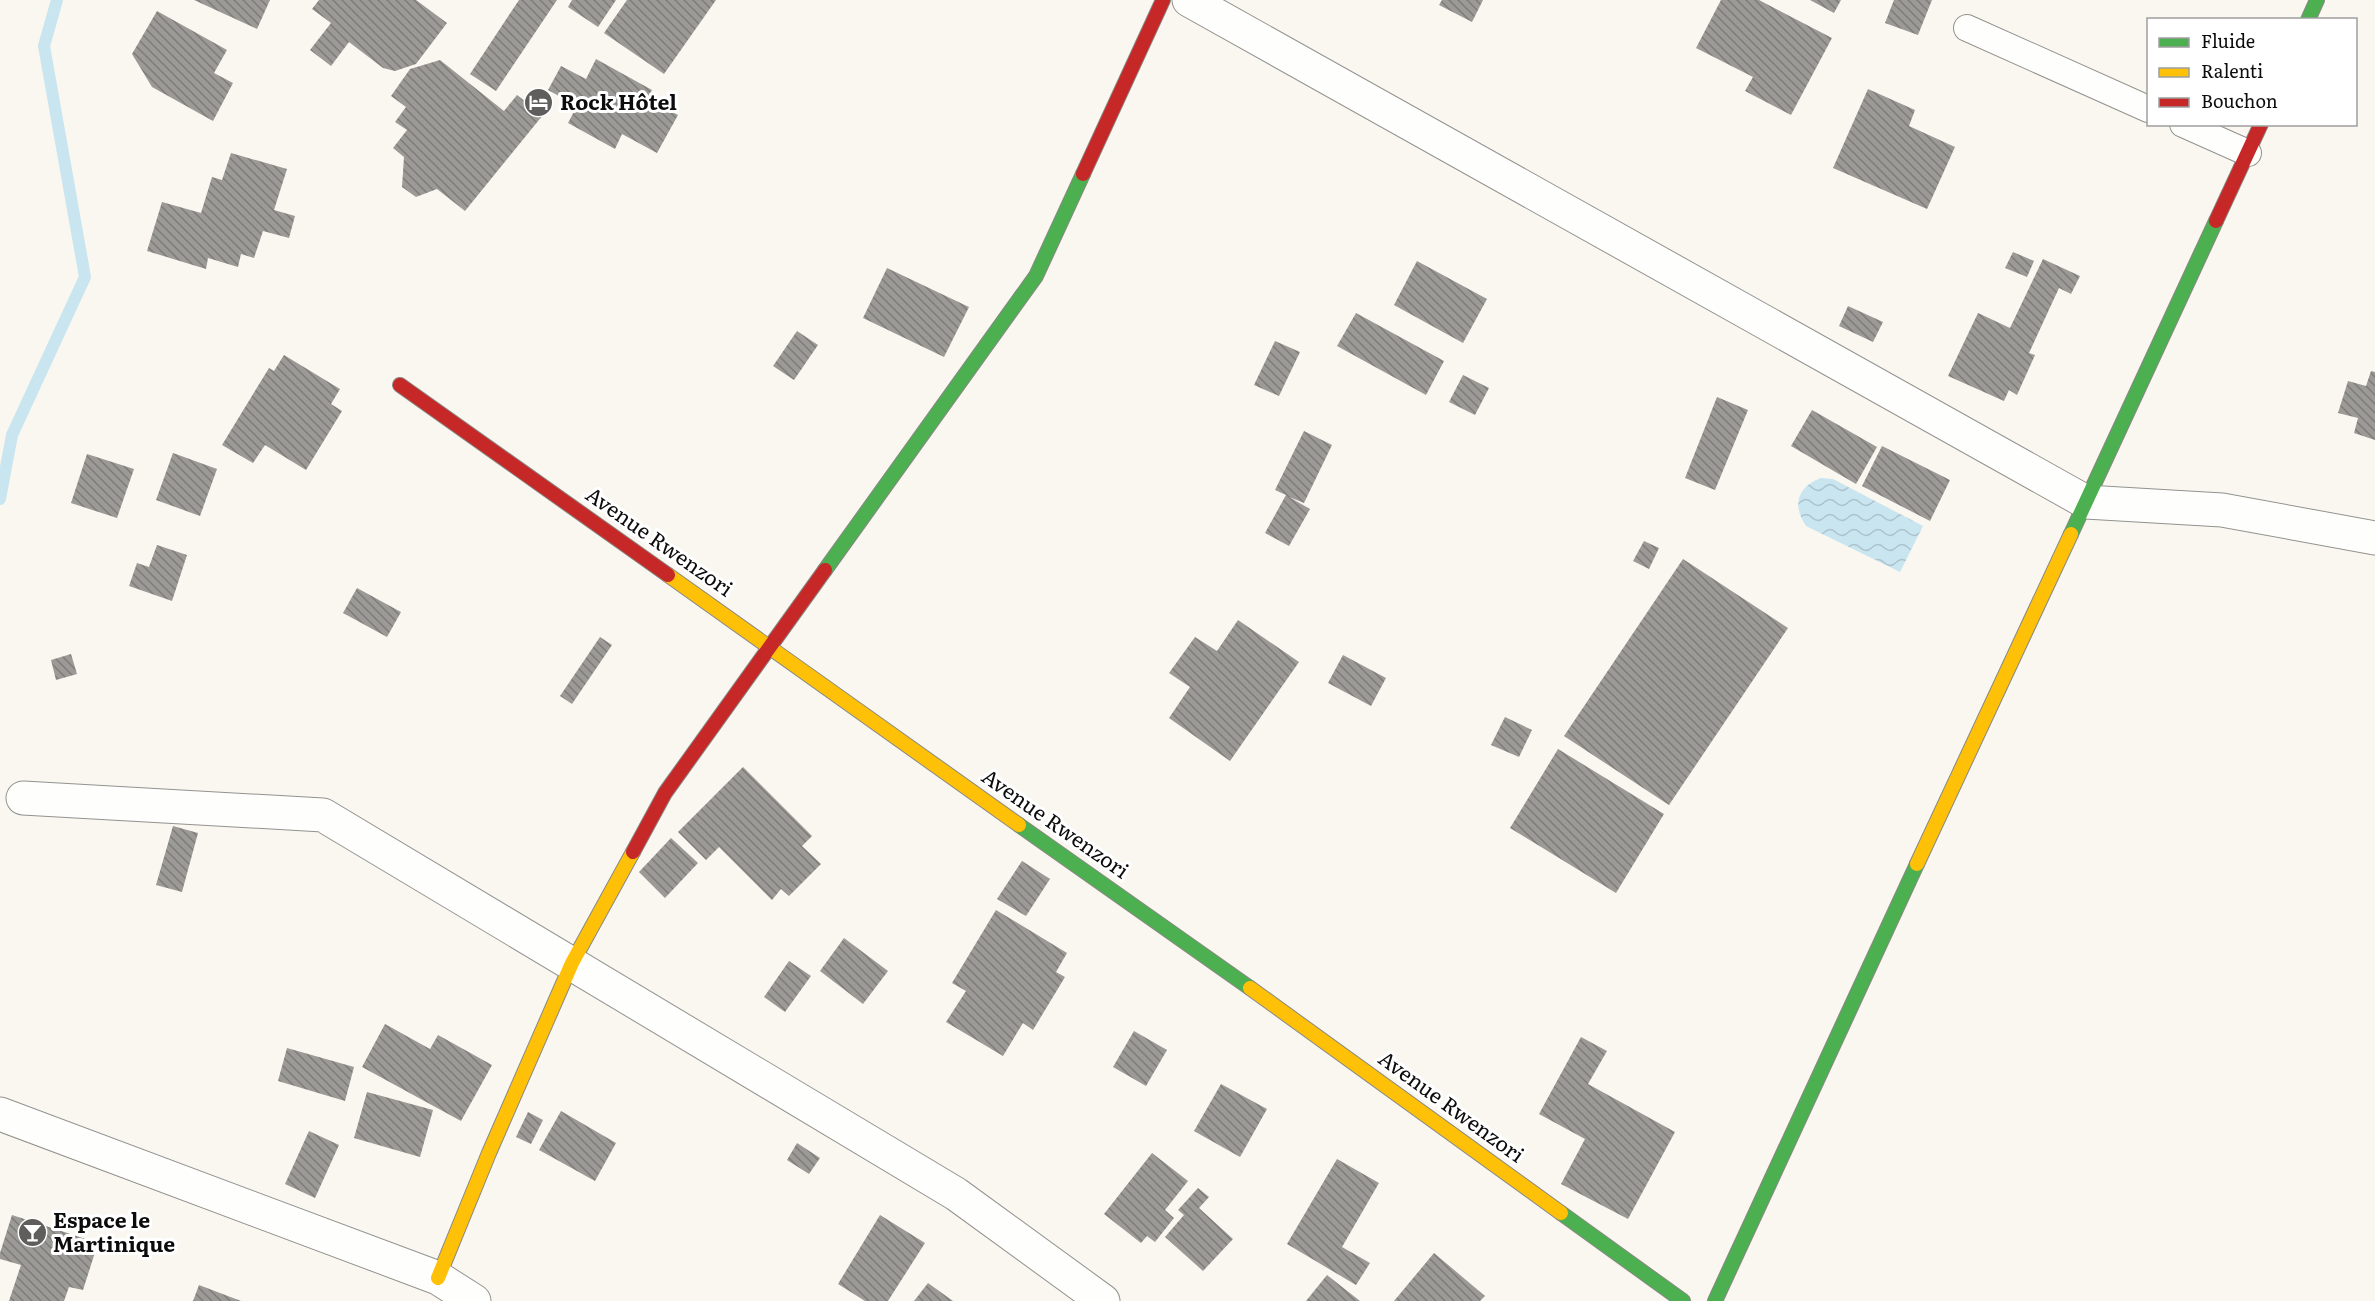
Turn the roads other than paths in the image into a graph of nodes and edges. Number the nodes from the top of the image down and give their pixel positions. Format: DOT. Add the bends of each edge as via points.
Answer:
graph roads {
  1 [pos="1163,0"];
  2 [pos="2317,0"];
  3 [pos="1210,5"];
  4 [pos="2309,18"];
  5 [pos="1967,28"];
  6 [pos="2147,109"];
  7 [pos="2187,126"];
  8 [pos="2260,126"];
  9 [pos="2248,153"];
  10 [pos="400,385"];
  11 [pos="2086,502"];
  12 [pos="2375,538"];
  13 [pos="770,647"];
  14 [pos="23,798"];
  15 [pos="572,963"];
  16 [pos="0,1114"];
  17 [pos="438,1278"];
  18 [pos="474,1301"];
  19 [pos="1103,1301"];
  20 [pos="1683,1301"];
  21 [pos="1714,1301"];
  1 -- 13 [label="main road" via="1036,276"];
  2 -- 4 [label="main road"];
  3 -- 11 [label="street"];
  5 -- 6 [label="lane"];
  7 -- 9 [label="lane"];
  8 -- 9 [label="main road"];
  9 -- 11 [label="main road"];
  10 -- 13 [label="main road, Avenue Rwenzori"];
  11 -- 12 [label="street" via="2222,510"];
  11 -- 21 [label="main road"];
  13 -- 15 [label="main road" via="664,793"];
  13 -- 20 [label="main road, Avenue Rwenzori"];
  14 -- 15 [label="street" via="323,815"];
  15 -- 17 [label="main road"];
  15 -- 19 [label="street" via="956,1194"];
  16 -- 17 [label="street"];
  17 -- 18 [label="street"];
}
